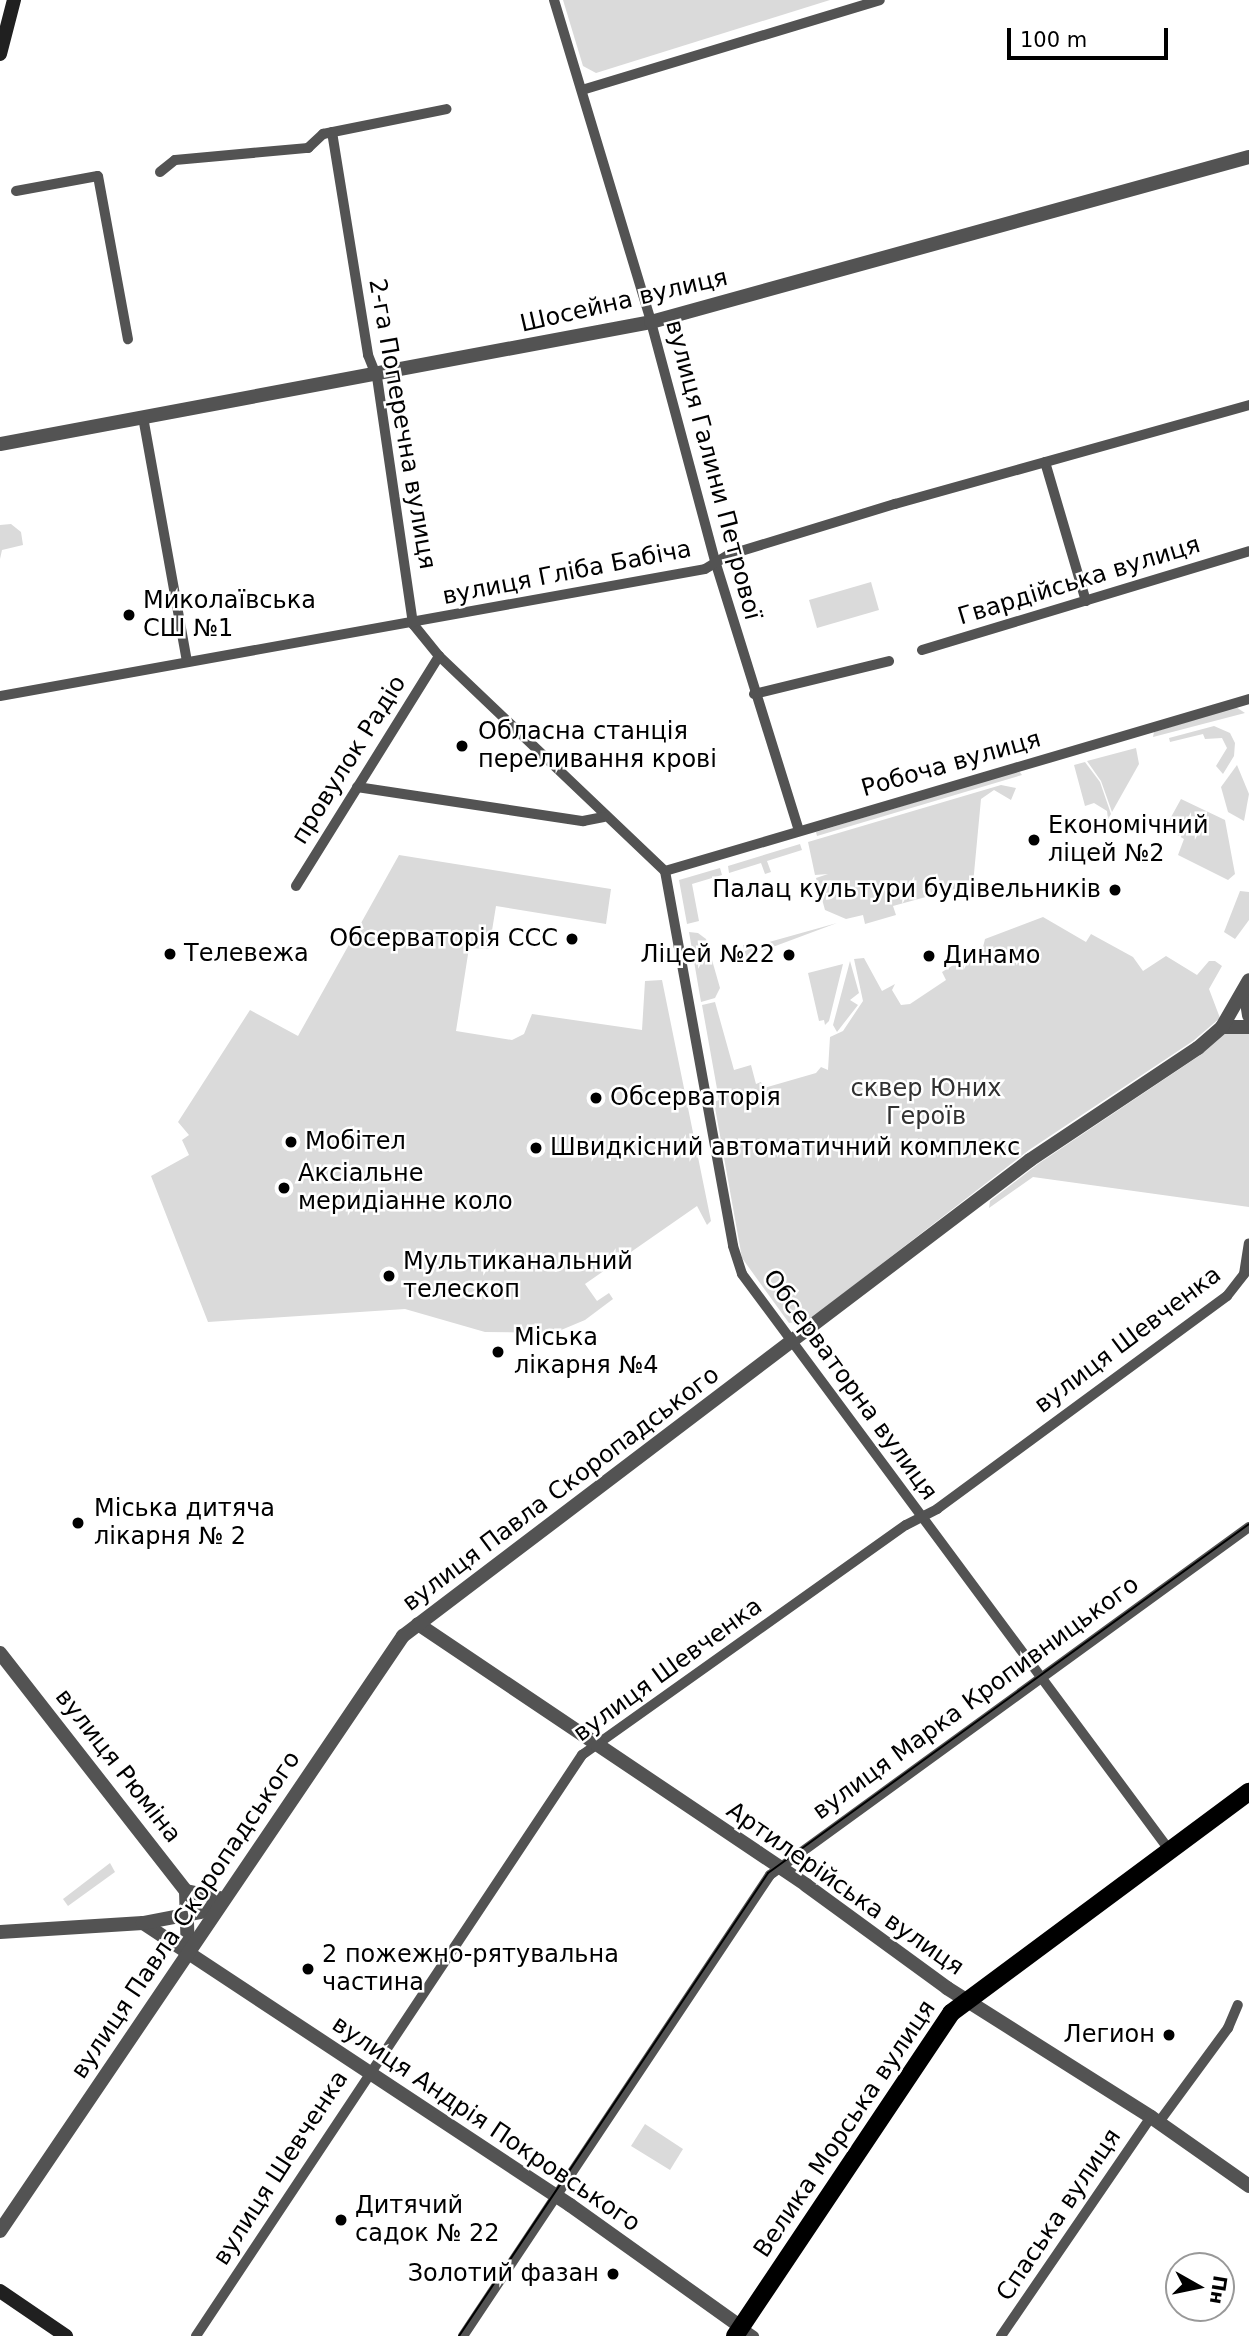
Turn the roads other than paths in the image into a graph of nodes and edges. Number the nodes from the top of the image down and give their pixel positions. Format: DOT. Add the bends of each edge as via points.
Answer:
graph roads {
  1 [pos="14,0"];
  2 [pos="554,0"];
  3 [pos="880,0"];
  4 [pos="0,54"];
  5 [pos="582,90"];
  6 [pos="447,109"];
  7 [pos="332,132"];
  8 [pos="1249,158"];
  9 [pos="160,172"];
  10 [pos="16,191"];
  11 [pos="651,323"];
  12 [pos="128,339"];
  13 [pos="377,377"];
  14 [pos="1249,405"];
  15 [pos="143,416"];
  16 [pos="0,444"];
  17 [pos="1045,462"];
  18 [pos="1249,551"];
  19 [pos="715,561"];
  20 [pos="1086,601"];
  21 [pos="413,624"];
  22 [pos="922,650"];
  23 [pos="439,656"];
  24 [pos="187,661"];
  25 [pos="889,661"];
  26 [pos="754,694"];
  27 [pos="0,696"];
  28 [pos="1249,699"];
  29 [pos="357,787"];
  30 [pos="604,817"];
  31 [pos="799,830"];
  32 [pos="665,871"];
  33 [pos="296,886"];
  34 [pos="1248,983"];
  35 [pos="1249,1016"];
  36 [pos="1222,1027"];
  37 [pos="1249,1027"];
  38 [pos="1249,1242"];
  39 [pos="792,1343"];
  40 [pos="922,1518"];
  41 [pos="1249,1527"];
  42 [pos="418,1624"];
  43 [pos="0,1653"];
  44 [pos="1041,1678"];
  45 [pos="597,1746"];
  46 [pos="1249,1792"];
  47 [pos="1170,1851"];
  48 [pos="778,1867"];
  49 [pos="186,1891"];
  50 [pos="225,1899"];
  51 [pos="189,1915"];
  52 [pos="143,1923"];
  53 [pos="0,1931"];
  54 [pos="188,1955"];
  55 [pos="967,2001"];
  56 [pos="1238,2005"];
  57 [pos="370,2071"];
  58 [pos="1155,2120"];
  59 [pos="1249,2186"];
  60 [pos="555,2194"];
  61 [pos="0,2231"];
  62 [pos="0,2291"];
  63 [pos="743,2333"];
  64 [pos="66,2336"];
  65 [pos="196,2336"];
  66 [pos="463,2336"];
  67 [pos="1001,2336"];
  1 -- 4 [label="main road"];
  2 -- 5 [label="street, вулиця Галини Петрової"];
  3 -- 5 [label="street"];
  5 -- 11 [label="street, вулиця Галини Петрової"];
  6 -- 7 [label="street"];
  7 -- 9 [label="street" via="308,148 175,160"];
  7 -- 13 [label="street, 2-га Поперечна вулиця" via="368,355"];
  8 -- 11 [label="street, Шосейна вулиця"];
  10 -- 12 [label="street" via="98,176"];
  11 -- 13 [label="street, Шосейна вулиця"];
  11 -- 19 [label="street, вулиця Галини Петрової"];
  13 -- 15 [label="street, Шосейна вулиця"];
  13 -- 21 [label="street, 2-га Поперечна вулиця"];
  14 -- 17 [label="street, вулиця Гліба Бабіча"];
  15 -- 16 [label="street, Шосейна вулиця"];
  15 -- 24 [label="street"];
  17 -- 19 [label="street, вулиця Гліба Бабіча"];
  17 -- 20 [label="street"];
  18 -- 20 [label="street, Гвардійська вулиця"];
  19 -- 21 [label="street, вулиця Гліба Бабіча" via="705,569"];
  19 -- 26 [label="street, вулиця Галини Петрової"];
  20 -- 22 [label="street, Гвардійська вулиця"];
  21 -- 23 [label="street"];
  21 -- 24 [label="street, вулиця Гліба Бабіча"];
  23 -- 29 [label="street, провулок Радіо"];
  23 -- 30 [label="street"];
  24 -- 27 [label="street, вулиця Гліба Бабіча"];
  25 -- 26 [label="street"];
  26 -- 31 [label="street, вулиця Галини Петрової"];
  28 -- 31 [label="street, Робоча вулиця"];
  29 -- 30 [label="street" via="583,821"];
  29 -- 33 [label="street, провулок Радіо"];
  30 -- 32 [label="street"];
  31 -- 32 [label="street, Робоча вулиця"];
  32 -- 39 [label="street, Обсерваторна вулиця" via="733,1246 742,1274"];
  34 -- 35 [label="street"];
  34 -- 36 [label="street, вулиця Павла Скоропадського"];
  36 -- 37 [label="street"];
  36 -- 39 [label="street, вулиця Павла Скоропадського" via="1030,1160"];
  38 -- 40 [label="street, вулиця Шевченка" via="1244,1274 1227,1296"];
  39 -- 40 [label="street, Обсерваторна вулиця"];
  39 -- 42 [label="street, вулиця Павла Скоропадського" via="632,1458"];
  40 -- 44 [label="street, Обсерваторна вулиця"];
  40 -- 45 [label="street, вулиця Шевченка" via="900,1529"];
  41 -- 44 [label="street, вулиця Марка Кропивницького"];
  42 -- 45 [label="street, Артилерійська вулиця"];
  42 -- 50 [label="street, вулиця Павла Скоропадського" via="394,1646"];
  43 -- 49 [label="street, вулиця Рюміна"];
  44 -- 47 [label="street, Обсерваторна вулиця"];
  44 -- 48 [label="street, вулиця Марка Кропивницького"];
  45 -- 48 [label="street, Артилерійська вулиця"];
  45 -- 57 [label="street, вулиця Шевченка" via="576,1763"];
  46 -- 47 [label="highway, Велика Морська вулиця"];
  47 -- 55 [label="highway, Велика Морська вулиця"];
  48 -- 55 [label="street, Артилерійська вулиця"];
  48 -- 60 [label="street, вулиця Марка Кропивницького" via="755,1894"];
  49 -- 50 [label="street"];
  49 -- 51 [label="street"];
  50 -- 51 [label="street"];
  50 -- 54 [label="street, вулиця Павла Скоропадського"];
  51 -- 52 [label="street"];
  51 -- 54 [label="street"];
  52 -- 53 [label="street"];
  52 -- 54 [label="street, вулиця Андрія Покровського"];
  54 -- 57 [label="street, вулиця Андрія Покровського"];
  54 -- 61 [label="street, вулиця Павла Скоропадського"];
  55 -- 58 [label="street, Артилерійська вулиця"];
  55 -- 63 [label="highway, Велика Морська вулиця" via="942,2024"];
  56 -- 58 [label="street, Спаська вулиця" via="1228,2028"];
  57 -- 60 [label="street, вулиця Андрія Покровського"];
  57 -- 65 [label="street, вулиця Шевченка"];
  58 -- 59 [label="street, Артилерійська вулиця"];
  58 -- 67 [label="street, Спаська вулиця"];
  60 -- 63 [label="street, вулиця Андрія Покровського"];
  60 -- 66 [label="street, вулиця Марка Кропивницького"];
  62 -- 64 [label="main road"];
}
